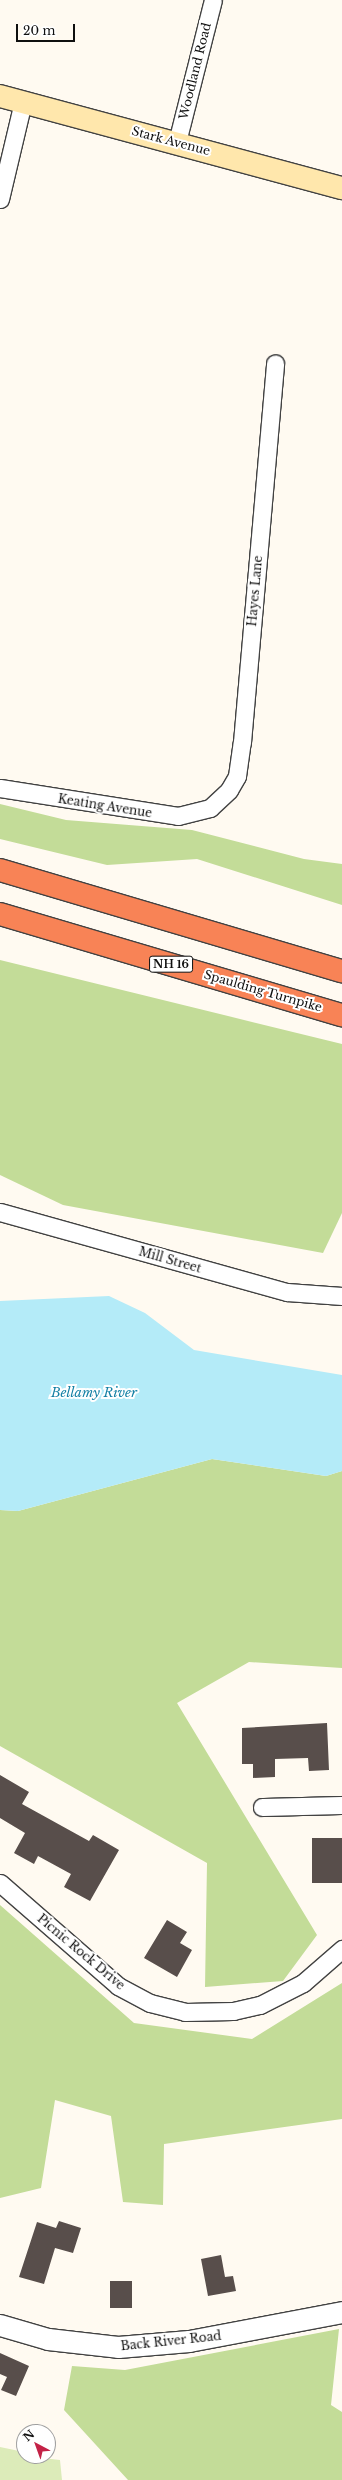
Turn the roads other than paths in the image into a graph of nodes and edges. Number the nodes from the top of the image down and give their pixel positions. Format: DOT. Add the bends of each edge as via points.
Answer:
graph roads {
  1 [pos="213,0"];
  2 [pos="0,96"];
  3 [pos="23,102"];
  4 [pos="177,142"];
  5 [pos="342,188"];
  6 [pos="0,199"];
  7 [pos="275,363"];
  8 [pos="0,788"];
  9 [pos="210,808"];
  10 [pos="0,870"];
  11 [pos="0,914"];
  12 [pos="342,970"];
  13 [pos="342,1015"];
  14 [pos="0,1212"];
  15 [pos="342,1296"];
  16 [pos="342,1805"];
  17 [pos="262,1807"];
  18 [pos="0,1883"];
  19 [pos="342,1950"];
  20 [pos="342,2312"];
  21 [pos="0,2325"];
  1 -- 4 [label="street, Woodland Road"];
  2 -- 3 [label="main road, Stark Avenue"];
  3 -- 4 [label="main road, Stark Avenue"];
  3 -- 6 [label="street"];
  4 -- 5 [label="main road, Stark Avenue"];
  7 -- 9 [label="street, Hayes Lane" via="240,761 230,790"];
  8 -- 9 [label="street, Keating Avenue" via="158,815 178,816"];
  10 -- 12 [label="highway"];
  11 -- 13 [label="highway, Spaulding Turnpike / NH 16"];
  14 -- 15 [label="street, Mill Street" via="258,1285 295,1293"];
  16 -- 17 [label="street"];
  18 -- 19 [label="street, Picnic Rock Drive" via="118,1986 150,2003 173,2009 233,2011 260,2005 303,1983"];
  20 -- 21 [label="street, Back River Road" via="189,2341 118,2347 48,2339"];
}
